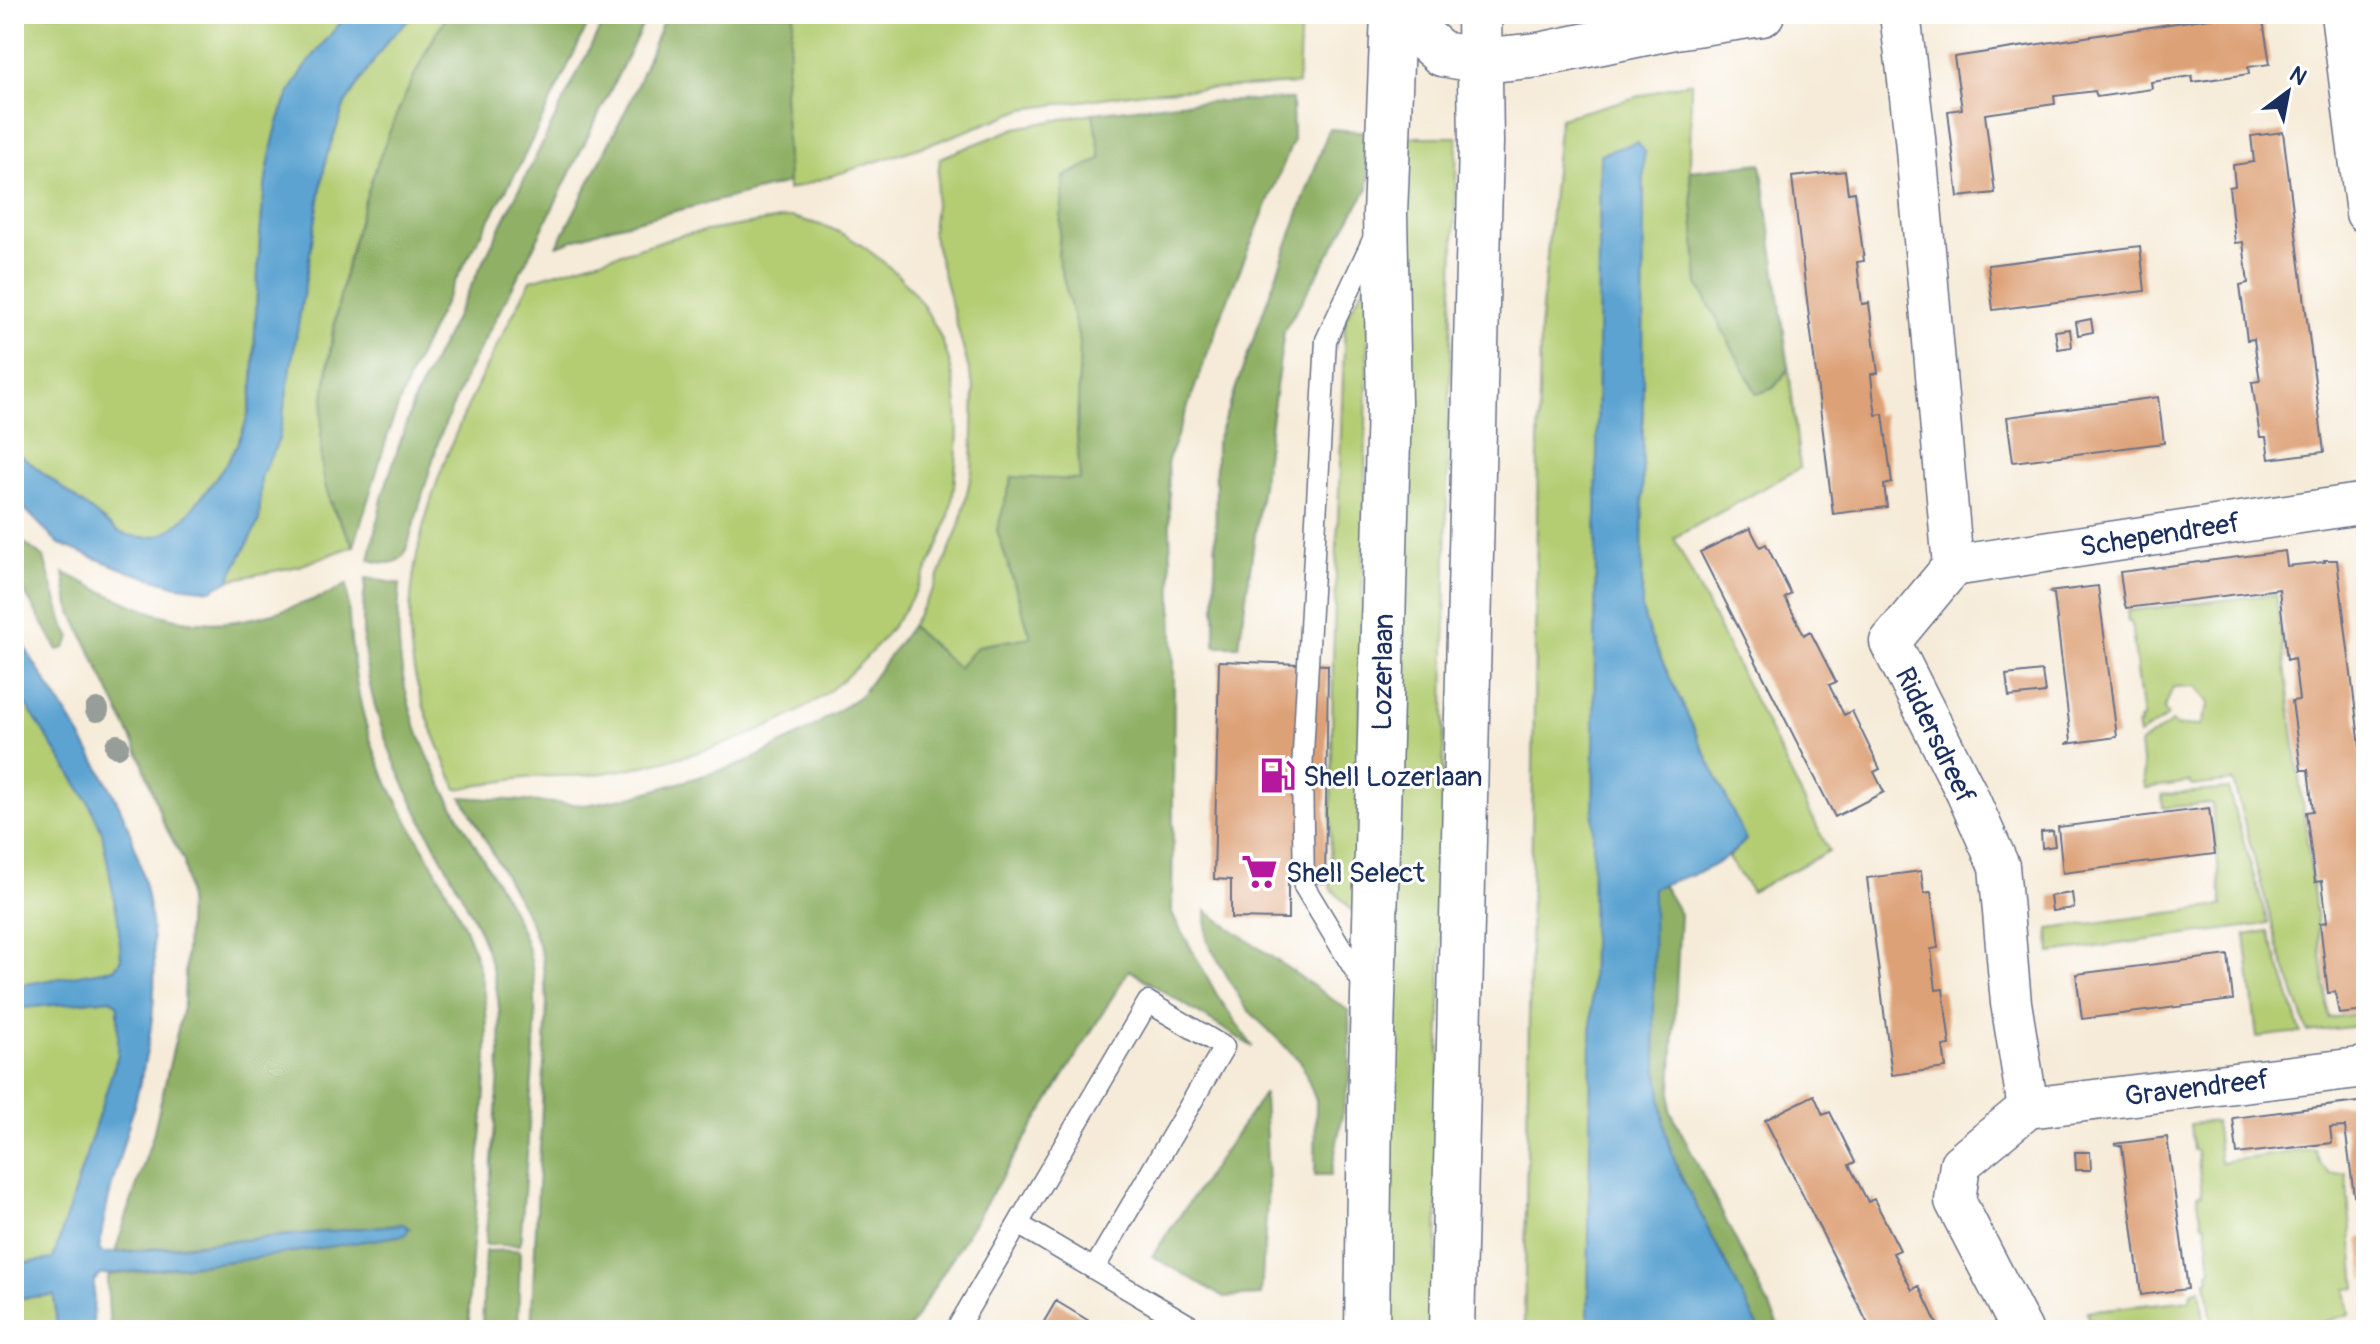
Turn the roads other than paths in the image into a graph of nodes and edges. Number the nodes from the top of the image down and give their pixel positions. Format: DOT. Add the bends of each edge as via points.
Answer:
graph roads {
  1 [pos="1395,14"];
  2 [pos="1479,14"];
  3 [pos="1762,14"];
  4 [pos="1900,14"];
  5 [pos="2341,14"];
  6 [pos="1480,61"];
  7 [pos="2357,67"];
  8 [pos="2366,213"];
  9 [pos="1385,214"];
  10 [pos="2366,503"];
  11 [pos="1953,566"];
  12 [pos="1373,1001"];
  13 [pos="2366,1067"];
  14 [pos="2028,1108"];
  15 [pos="1018,1224"];
  16 [pos="1094,1269"];
  17 [pos="956,1330"];
  18 [pos="1197,1330"];
  19 [pos="1367,1330"];
  20 [pos="1452,1330"];
  21 [pos="2022,1330"];
  1 -- 6 [label="main road" via="1442,54"];
  1 -- 9 [label="main road, Lozerlaan"];
  2 -- 6 [label="main road"];
  3 -- 6 [label="main road"];
  4 -- 11 [label="street"];
  5 -- 7 [label="street"];
  6 -- 20 [label="main road"];
  7 -- 8 [label="street"];
  9 -- 12 [label="main road, Lozerlaan" via="1389,403"];
  9 -- 12 [label="lane" via="1326,340 1302,771 1304,886"];
  10 -- 11 [label="street, Schependreef"];
  11 -- 14 [label="street, Riddersdreef" via="1890,642 1999,866 2011,1003"];
  12 -- 19 [label="main road, Lozerlaan"];
  13 -- 14 [label="street, Gravendreef"];
  14 -- 21 [label="street" via="1960,1164 1955,1201"];
  15 -- 16 [label="lane"];
  15 -- 16 [label="lane" via="1148,1002 1199,1032 1224,1047"];
  15 -- 17 [label="lane"];
  16 -- 18 [label="lane"];
}
